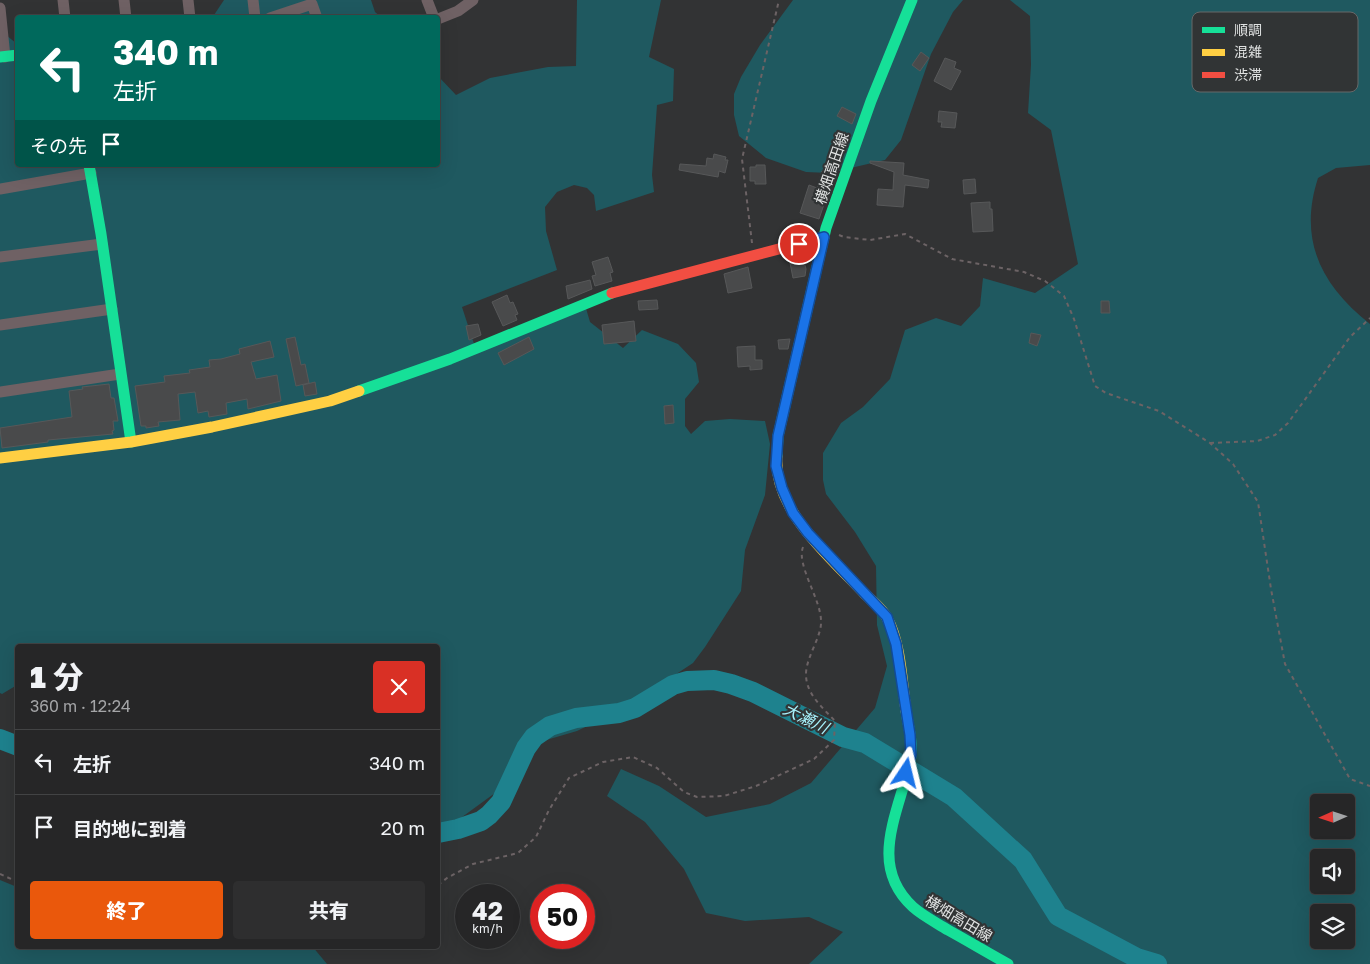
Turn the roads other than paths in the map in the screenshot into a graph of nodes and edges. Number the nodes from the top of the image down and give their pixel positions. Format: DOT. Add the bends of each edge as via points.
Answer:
graph roads {
  1 [pos="63,0"];
  2 [pos="124,0"];
  3 [pos="188,0"];
  4 [pos="253,0"];
  5 [pos="427,0"];
  6 [pos="473,0"];
  7 [pos="912,0"];
  8 [pos="317,2"];
  9 [pos="0,8"];
  10 [pos="65,15"];
  11 [pos="126,15"];
  12 [pos="190,15"];
  13 [pos="255,15"];
  14 [pos="279,15"];
  15 [pos="317,15"];
  16 [pos="433,15"];
  17 [pos="440,18"];
  18 [pos="3,57"];
  19 [pos="90,169"];
  20 [pos="0,189"];
  21 [pos="825,232"];
  22 [pos="102,244"];
  23 [pos="0,257"];
  24 [pos="112,309"];
  25 [pos="0,325"];
  26 [pos="120,374"];
  27 [pos="0,392"];
  28 [pos="131,442"];
  29 [pos="0,458"];
  30 [pos="1008,964"];
  1 -- 10 [label="street"];
  2 -- 11 [label="street"];
  3 -- 12 [label="street"];
  4 -- 13 [label="street"];
  5 -- 16 [label="street"];
  6 -- 17 [label="street"];
  7 -- 21 [label="street, 横畑高田線" via="871,101"];
  8 -- 14 [label="street"];
  8 -- 15 [label="street"];
  9 -- 18 [label="street"];
  19 -- 20 [label="street"];
  19 -- 22 [label="street"];
  21 -- 28 [label="street" via="754,256 603,295 450,359 330,401"];
  21 -- 30 [label="street, 横畑高田線" via="778,436 776,466 793,513 887,617 896,644 911,755 888,848 889,868 899,890 913,907 935,922"];
  22 -- 23 [label="street"];
  22 -- 24 [label="street"];
  24 -- 25 [label="street"];
  24 -- 26 [label="street"];
  26 -- 27 [label="street"];
  26 -- 28 [label="street"];
  28 -- 29 [label="street"];
}
